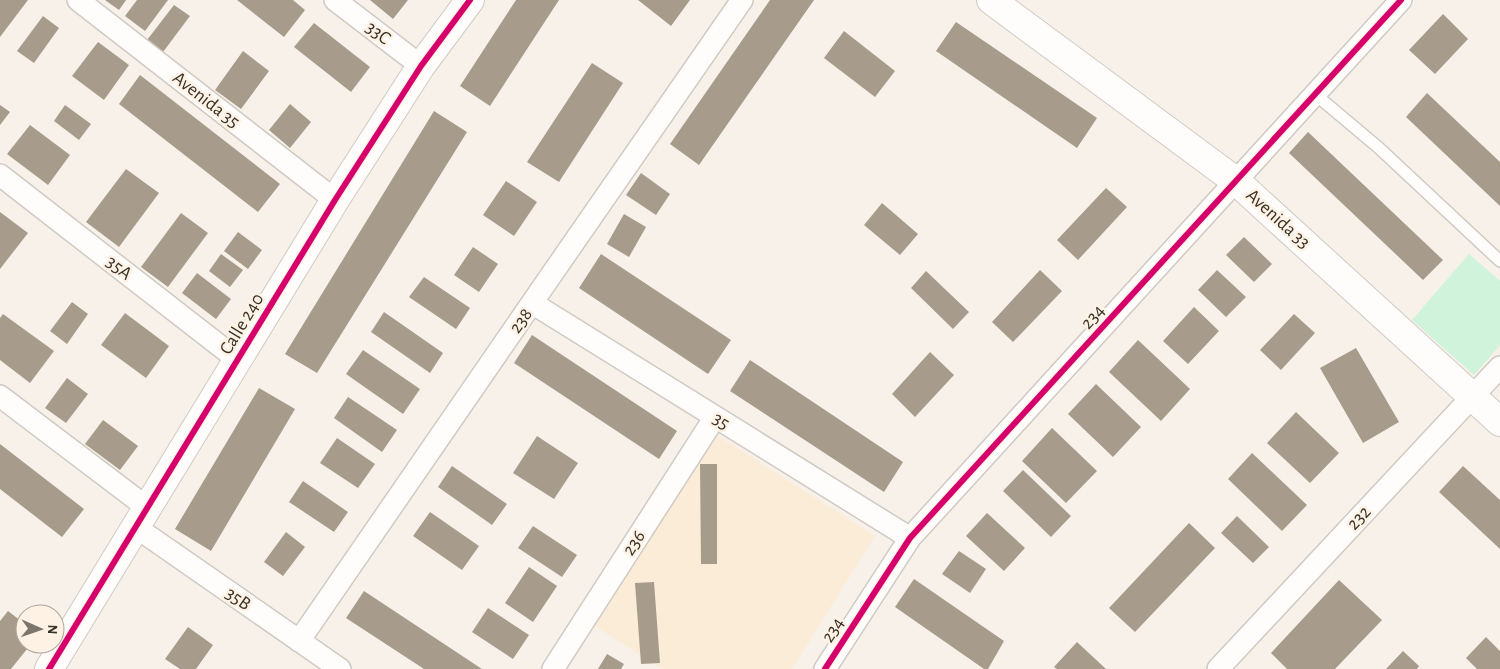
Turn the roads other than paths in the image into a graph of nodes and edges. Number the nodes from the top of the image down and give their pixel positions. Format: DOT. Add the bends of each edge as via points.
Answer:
graph roads {
  1 [pos="78,0"];
  2 [pos="335,0"];
  3 [pos="470,0"];
  4 [pos="742,0"];
  5 [pos="991,0"];
  6 [pos="1401,0"];
  7 [pos="421,66"];
  8 [pos="1316,95"];
  9 [pos="0,175"];
  10 [pos="1236,182"];
  11 [pos="336,200"];
  12 [pos="1500,261"];
  13 [pos="532,304"];
  14 [pos="238,360"];
  15 [pos="1500,367"];
  16 [pos="0,396"];
  17 [pos="1473,396"];
  18 [pos="715,416"];
  19 [pos="1500,422"];
  20 [pos="143,518"];
  21 [pos="910,538"];
  22 [pos="299,641"];
  23 [pos="49,669"];
  24 [pos="340,669"];
  25 [pos="553,669"];
  26 [pos="825,669"];
  27 [pos="1218,669"];
  1 -- 11 [label="street, Avenida 35"];
  2 -- 7 [label="street, 33C"];
  3 -- 7 [label="street, Calle 240"];
  4 -- 13 [label="street, 238"];
  5 -- 10 [label="street, Avenida 33"];
  6 -- 8 [label="street, 234"];
  7 -- 11 [label="street, Calle 240"];
  8 -- 10 [label="street, 234"];
  8 -- 12 [label="lane" via="1379,148"];
  9 -- 14 [label="street, 35A"];
  10 -- 17 [label="street, Avenida 33"];
  10 -- 21 [label="street, 234"];
  11 -- 14 [label="street, Calle 240"];
  13 -- 18 [label="street, 35"];
  13 -- 22 [label="street, 238"];
  14 -- 20 [label="street, Calle 240"];
  15 -- 17 [label="street, 232"];
  16 -- 20 [label="street, 35B"];
  17 -- 19 [label="street, Avenida 33"];
  17 -- 27 [label="street, 232"];
  18 -- 21 [label="street, 35"];
  18 -- 25 [label="street, 236"];
  20 -- 22 [label="street, 35B"];
  20 -- 23 [label="street, Calle 240"];
  21 -- 26 [label="street, 234"];
  22 -- 24 [label="street, 35B"];
}
